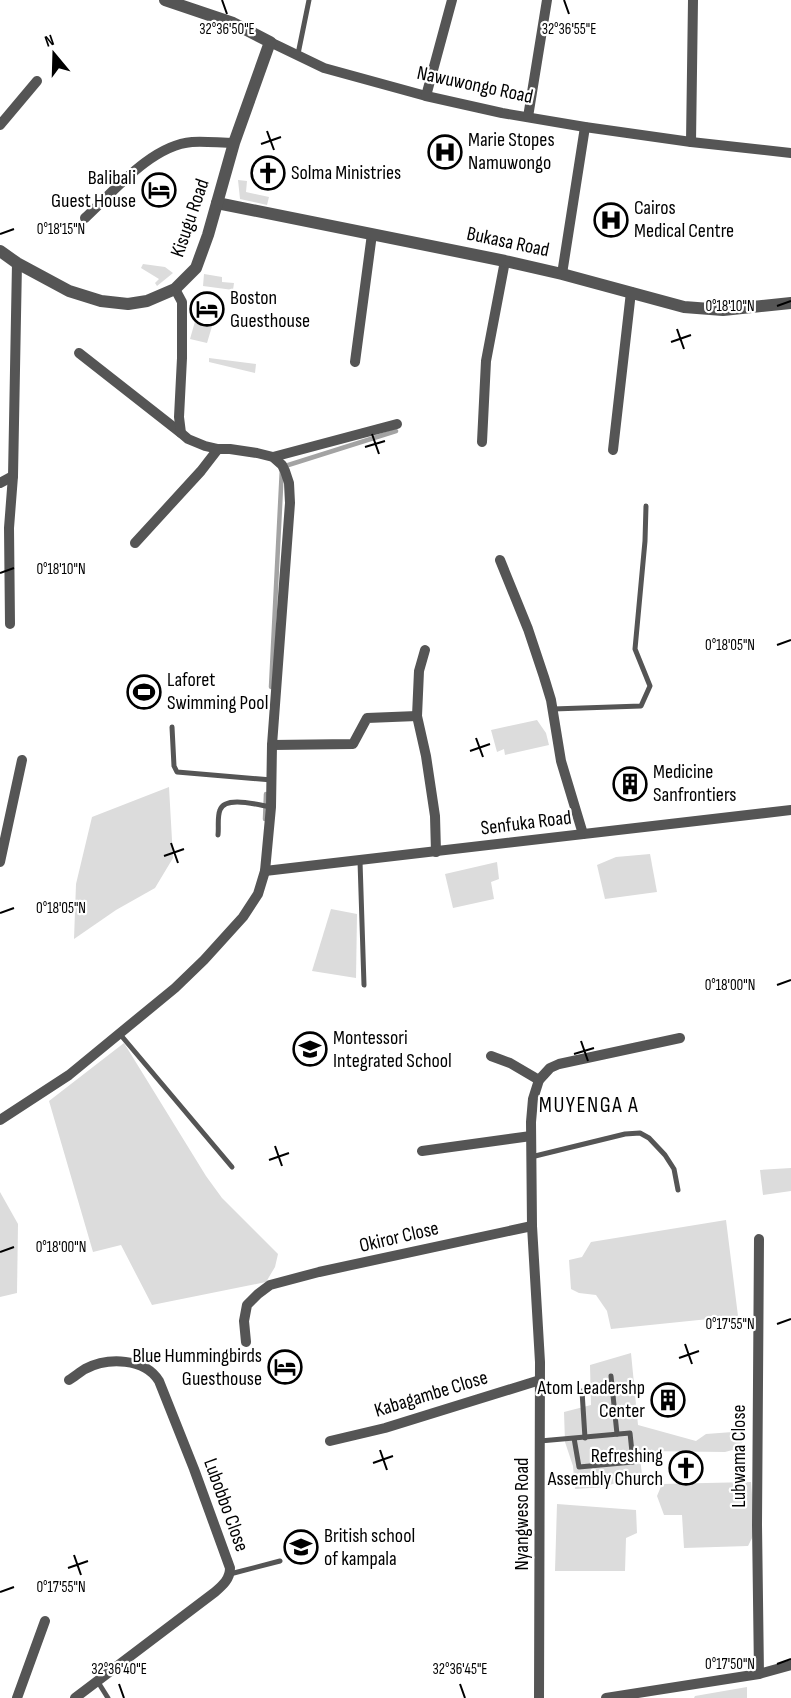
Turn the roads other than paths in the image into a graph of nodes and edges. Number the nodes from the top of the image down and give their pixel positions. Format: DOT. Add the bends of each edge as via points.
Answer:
graph roads {
  1 [pos="165,0"];
  2 [pos="309,0"];
  3 [pos="452,0"];
  4 [pos="547,0"];
  5 [pos="693,0"];
  6 [pos="270,42"];
  7 [pos="298,56"];
  8 [pos="37,81"];
  9 [pos="426,96"];
  10 [pos="528,117"];
  11 [pos="0,125"];
  12 [pos="585,127"];
  13 [pos="691,142"];
  14 [pos="234,143"];
  15 [pos="791,153"];
  16 [pos="217,203"];
  17 [pos="85,218"];
  18 [pos="372,234"];
  19 [pos="0,251"];
  20 [pos="505,261"];
  21 [pos="17,263"];
  22 [pos="562,274"];
  23 [pos="175,289"];
  24 [pos="631,292"];
  25 [pos="791,303"];
  26 [pos="79,353"];
  27 [pos="355,362"];
  28 [pos="398,424"];
  29 [pos="181,433"];
  30 [pos="482,441"];
  31 [pos="219,450"];
  32 [pos="613,450"];
  33 [pos="273,457"];
  34 [pos="13,476"];
  35 [pos="0,483"];
  36 [pos="646,507"];
  37 [pos="135,543"];
  38 [pos="500,560"];
  39 [pos="9,624"];
  40 [pos="425,650"];
  41 [pos="553,709"];
  42 [pos="417,716"];
  43 [pos="172,727"];
  44 [pos="272,745"];
  45 [pos="22,760"];
  46 [pos="272,780"];
  47 [pos="271,807"];
  48 [pos="791,810"];
  49 [pos="583,834"];
  50 [pos="218,835"];
  51 [pos="436,852"];
  52 [pos="360,861"];
  53 [pos="0,862"];
  54 [pos="265,871"];
  55 [pos="364,985"];
  56 [pos="119,1033"];
  57 [pos="680,1038"];
  58 [pos="491,1056"];
  59 [pos="539,1080"];
  60 [pos="0,1120"];
  61 [pos="531,1136"];
  62 [pos="422,1151"];
  63 [pos="531,1157"];
  64 [pos="232,1167"];
  65 [pos="678,1190"];
  66 [pos="532,1226"];
  67 [pos="759,1239"];
  68 [pos="246,1342"];
  69 [pos="611,1376"];
  70 [pos="69,1380"];
  71 [pos="540,1380"];
  72 [pos="582,1391"];
  73 [pos="617,1434"];
  74 [pos="574,1438"];
  75 [pos="585,1438"];
  76 [pos="330,1441"];
  77 [pos="540,1441"];
  78 [pos="280,1561"];
  79 [pos="230,1574"];
  80 [pos="45,1621"];
  81 [pos="791,1665"];
  82 [pos="759,1674"];
  83 [pos="98,1681"];
  84 [pos="17,1698"];
  85 [pos="75,1698"];
  86 [pos="108,1698"];
  87 [pos="539,1698"];
  88 [pos="606,1698"];
  1 -- 6 [label="street, Nawuwongo Road" via="233,23"];
  2 -- 7 [label="lane"];
  3 -- 9 [label="street"];
  4 -- 10 [label="street"];
  5 -- 13 [label="street"];
  6 -- 7 [label="street, Nawuwongo Road"];
  6 -- 14 [label="street, Kisugu Road"];
  7 -- 9 [label="street, Nawuwongo Road" via="324,68"];
  8 -- 11 [label="street"];
  9 -- 10 [label="street, Nawuwongo Road"];
  10 -- 12 [label="street, Nawuwongo Road"];
  12 -- 13 [label="street, Nawuwongo Road"];
  12 -- 22 [label="street"];
  13 -- 15 [label="street, Nawuwongo Road"];
  14 -- 16 [label="street, Kisugu Road"];
  14 -- 17 [label="street" via="191,142 158,153"];
  16 -- 18 [label="street, Bukasa Road"];
  16 -- 23 [label="street, Kisugu Road" via="196,268"];
  18 -- 20 [label="street, Bukasa Road"];
  18 -- 27 [label="street"];
  19 -- 21 [label="street, Kisugu Road"];
  20 -- 22 [label="street, Bukasa Road"];
  20 -- 30 [label="street" via="486,361"];
  21 -- 23 [label="street, Kisugu Road" via="69,291 101,301 147,301"];
  21 -- 34 [label="street"];
  22 -- 24 [label="street, Bukasa Road"];
  23 -- 29 [label="street" via="182,302"];
  24 -- 25 [label="street, Bukasa Road" via="684,307 723,310"];
  24 -- 32 [label="street"];
  26 -- 29 [label="street"];
  28 -- 33 [label="street"];
  29 -- 31 [label="street"];
  31 -- 33 [label="street"];
  31 -- 37 [label="street"];
  33 -- 44 [label="street" via="285,471 290,503"];
  34 -- 35 [label="street"];
  34 -- 39 [label="street"];
  36 -- 41 [label="lane" via="635,649 650,686 640,706"];
  38 -- 41 [label="street" via="537,655"];
  40 -- 42 [label="street" via="419,671"];
  41 -- 49 [label="street" via="561,761"];
  42 -- 44 [label="street" via="368,718 353,744"];
  42 -- 51 [label="street" via="435,816"];
  43 -- 46 [label="lane" via="177,772"];
  44 -- 46 [label="street"];
  45 -- 53 [label="street"];
  46 -- 47 [label="street"];
  47 -- 50 [label="lane" via="225,803 220,809"];
  47 -- 54 [label="street"];
  48 -- 49 [label="street, Senfuka Road"];
  49 -- 51 [label="street, Senfuka Road"];
  51 -- 52 [label="street, Senfuka Road"];
  52 -- 54 [label="street, Senfuka Road"];
  52 -- 55 [label="lane"];
  54 -- 56 [label="street" via="258,894 243,917 175,988"];
  56 -- 60 [label="street" via="69,1074"];
  56 -- 64 [label="lane"];
  57 -- 59 [label="street" via="559,1064"];
  58 -- 59 [label="street"];
  59 -- 61 [label="street" via="532,1099"];
  61 -- 62 [label="street"];
  61 -- 63 [label="street, Nyangweso Road"];
  63 -- 65 [label="lane" via="640,1133 666,1155 674,1169"];
  63 -- 66 [label="street, Nyangweso Road"];
  66 -- 68 [label="street, Okiror Close" via="270,1285 248,1305 244,1320"];
  66 -- 71 [label="street, Nyangweso Road"];
  67 -- 82 [label="street, Lubwama Close"];
  69 -- 73 [label="lane"];
  70 -- 79 [label="street, Lubobbo Close" via="85,1369 115,1361 147,1368 155,1374 228,1559"];
  71 -- 76 [label="street, Kabagambe Close"];
  71 -- 77 [label="street, Nyangweso Road"];
  72 -- 75 [label="lane"];
  73 -- 74 [label="lane" via="630,1433 633,1462 579,1467"];
  73 -- 75 [label="lane"];
  74 -- 75 [label="lane"];
  74 -- 77 [label="lane"];
  77 -- 87 [label="street, Nyangweso Road"];
  78 -- 79 [label="lane"];
  79 -- 83 [label="street, Lubobbo Close" via="215,1592"];
  80 -- 84 [label="street"];
  81 -- 82 [label="street"];
  82 -- 88 [label="street"];
  83 -- 85 [label="street, Lubobbo Close"];
  83 -- 86 [label="lane"];
}
